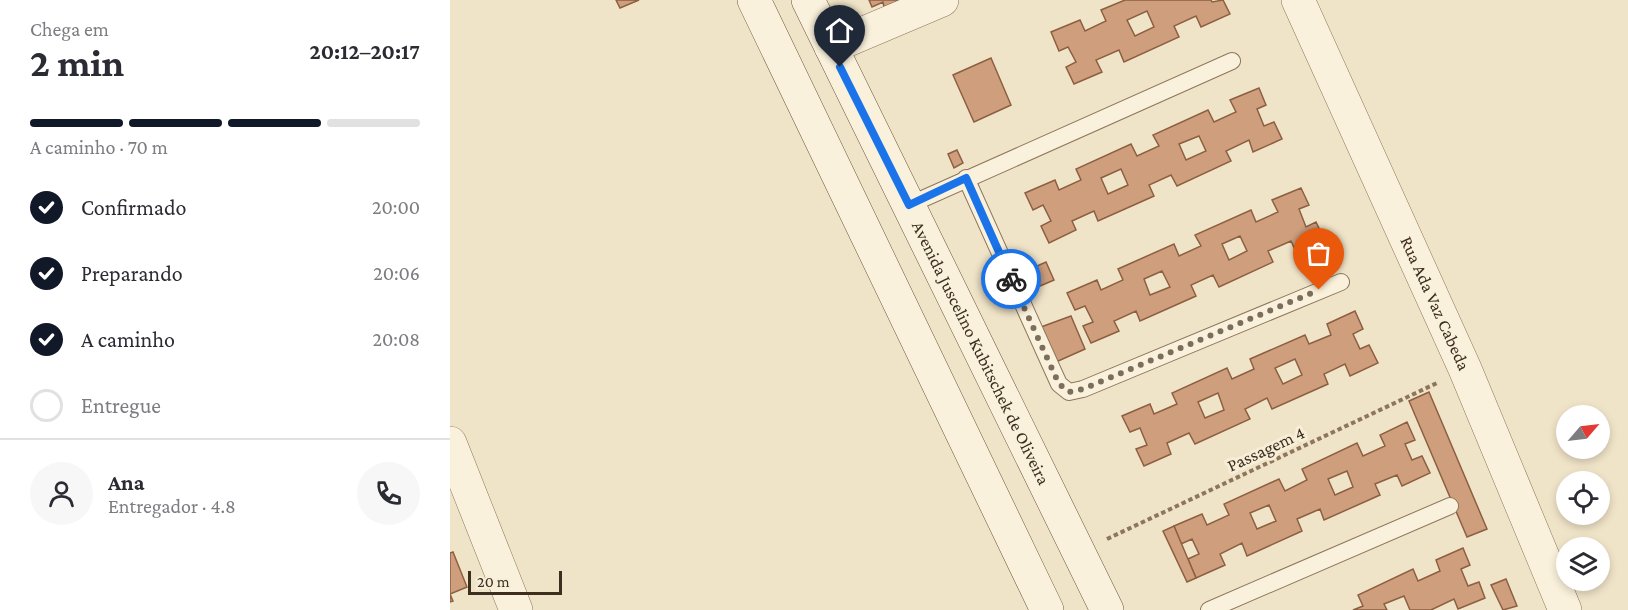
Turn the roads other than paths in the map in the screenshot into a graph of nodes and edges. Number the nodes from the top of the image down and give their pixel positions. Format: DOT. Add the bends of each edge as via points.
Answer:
graph roads {
  1 [pos="754,0"];
  2 [pos="808,0"];
  3 [pos="942,0"];
  4 [pos="1298,0"];
  5 [pos="831,47"];
  6 [pos="1232,61"];
  7 [pos="966,178"];
  8 [pos="909,205"];
  9 [pos="1341,282"];
  10 [pos="450,443"];
  11 [pos="1450,506"];
  12 [pos="516,610"];
  13 [pos="1047,610"];
  14 [pos="1107,610"];
  15 [pos="1209,610"];
  16 [pos="1565,610"];
  1 -- 13 [label="main road"];
  2 -- 5 [label="main road, Avenida Juscelino Kubitschek de Oliveira"];
  3 -- 5 [label="main road"];
  4 -- 16 [label="main road, Rua Ada Vaz Cabeda" via="1465,369"];
  5 -- 8 [label="main road, Avenida Juscelino Kubitschek de Oliveira"];
  6 -- 7 [label="lane"];
  7 -- 8 [label="lane"];
  7 -- 9 [label="lane" via="1059,384 1069,392"];
  8 -- 14 [label="main road, Avenida Juscelino Kubitschek de Oliveira"];
  10 -- 12 [label="main road"];
  11 -- 15 [label="lane"];
}
